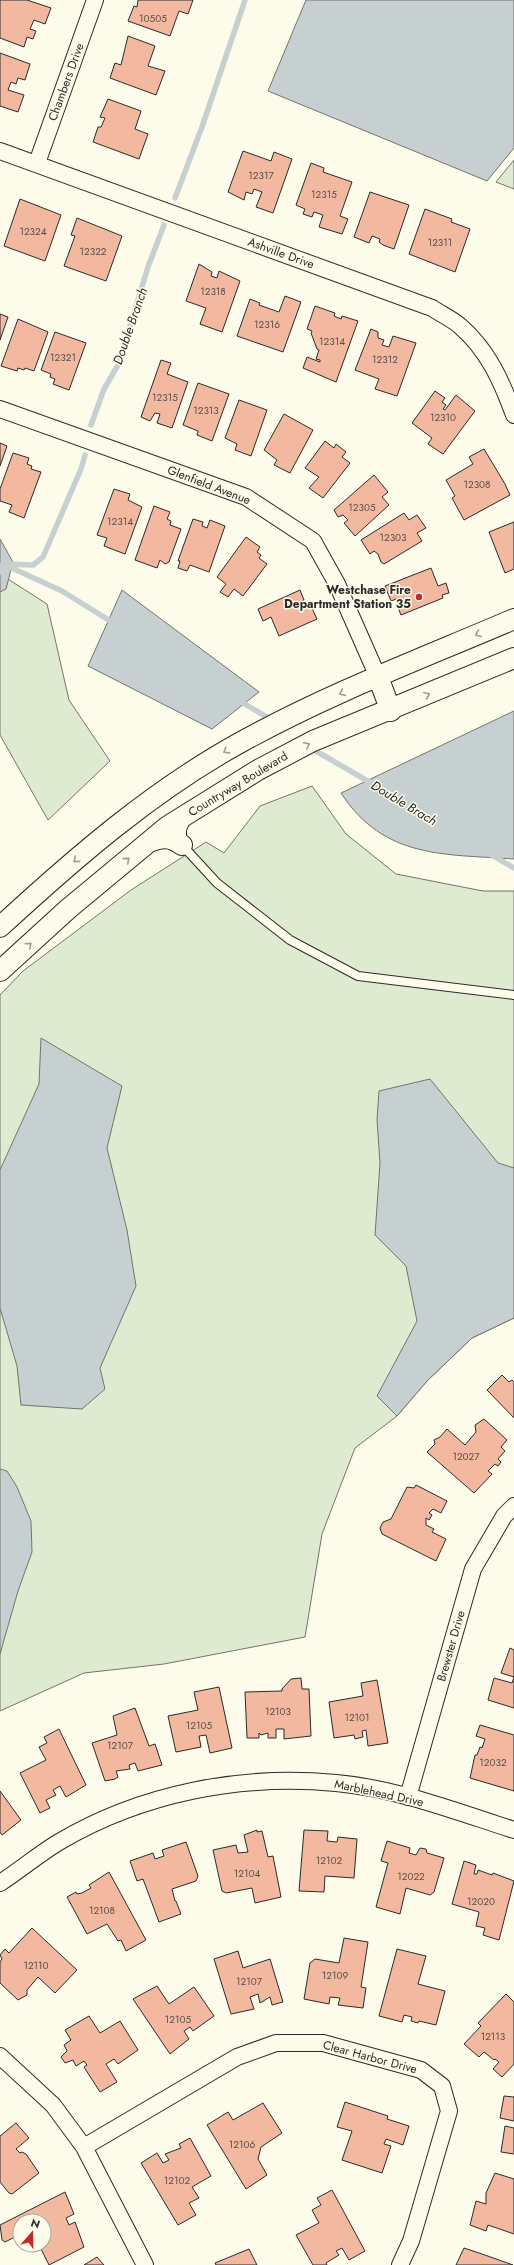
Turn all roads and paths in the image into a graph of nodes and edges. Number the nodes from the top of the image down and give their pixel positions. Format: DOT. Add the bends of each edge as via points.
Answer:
graph roads {
  1 [pos="95,0"];
  2 [pos="0,151"];
  3 [pos="37,163"];
  4 [pos="0,409"];
  5 [pos="514,415"];
  6 [pos="514,619"];
  7 [pos="514,658"];
  8 [pos="378,677"];
  9 [pos="391,710"];
  10 [pos="196,809"];
  11 [pos="147,843"];
  12 [pos="182,845"];
  13 [pos="0,927"];
  14 [pos="0,971"];
  15 [pos="514,995"];
  16 [pos="514,1506"];
  17 [pos="408,1797"];
  18 [pos="514,1830"];
  19 [pos="0,1884"];
  20 [pos="0,2056"];
  21 [pos="84,2147"];
  22 [pos="145,2265"];
  23 [pos="400,2265"];
  1 -- 3 [label="street, Chambers Drive"];
  2 -- 3 [label="street, Ashville Drive"];
  3 -- 5 [label="street, Ashville Drive" via="432,308 460,326 481,348 495,367"];
  4 -- 8 [label="street, Glenfield Avenue" via="246,497 313,541 337,584"];
  6 -- 8 [label="street, one-way"];
  9 -- 7 [label="street, Countryway Boulevard, one-way"];
  8 -- 9 [label="street"];
  8 -- 13 [label="street, one-way" via="241,741 148,800 47,884"];
  10 -- 9 [label="street, Countryway Boulevard, one-way" via="258,770 313,741"];
  10 -- 11 [label="street, Countryway Boulevard"];
  10 -- 12 [label="lane" via="182,830"];
  11 -- 12 [label="street" via="166,837"];
  14 -- 11 [label="street, Countryway Boulevard, one-way" via="68,908"];
  12 -- 15 [label="lane" via="217,882 290,940 358,976"];
  16 -- 17 [label="street, Brewster Drive" via="504,1516 473,1569"];
  17 -- 18 [label="street, Marblehead Drive"];
  17 -- 19 [label="street, Marblehead Drive" via="337,1783 266,1780 196,1789 123,1811 59,1842"];
  20 -- 21 [label="street" via="53,2104"];
  21 -- 22 [label="street"];
  21 -- 23 [label="street, Clear Harbor Drive" via="237,2057 276,2043 323,2043 421,2070 442,2086 449,2110 410,2241"];
}
